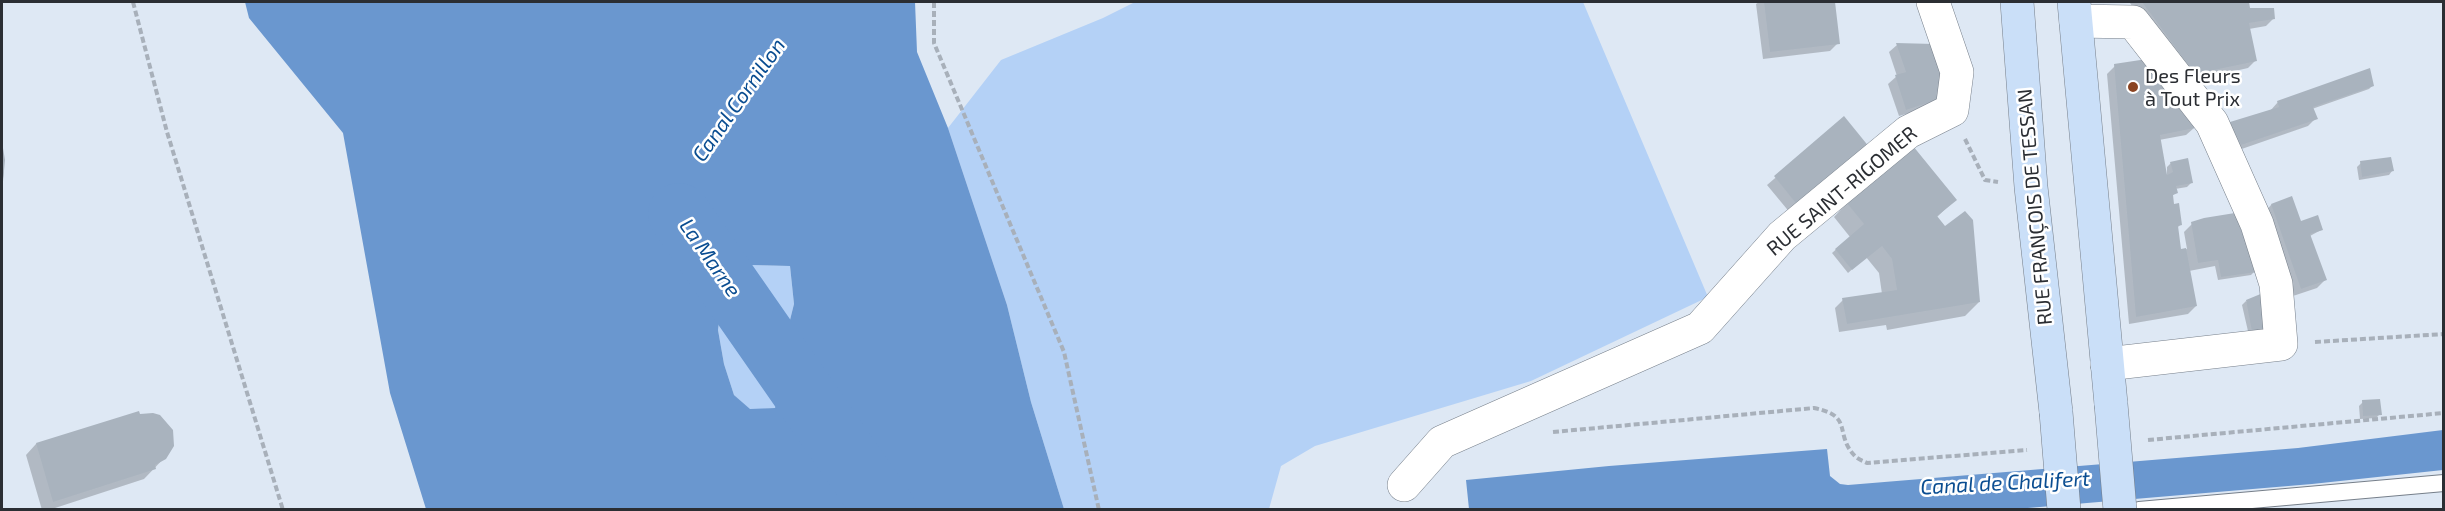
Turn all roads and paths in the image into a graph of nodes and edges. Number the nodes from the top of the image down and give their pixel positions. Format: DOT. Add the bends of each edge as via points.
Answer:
graph roads {
  1 [pos="133,2"];
  2 [pos="934,2"];
  3 [pos="1933,2"];
  4 [pos="2017,2"];
  5 [pos="2075,11"];
  6 [pos="1952,110"];
  7 [pos="2031,187"];
  8 [pos="2444,334"];
  9 [pos="2281,344"];
  10 [pos="2107,364"];
  11 [pos="2444,413"];
  12 [pos="1546,432"];
  13 [pos="2140,440"];
  14 [pos="2033,449"];
  15 [pos="2444,483"];
  16 [pos="1404,485"];
  17 [pos="283,510"];
  18 [pos="1100,510"];
  19 [pos="2064,510"];
  20 [pos="2120,510"];
  21 [pos="2139,510"];
  1 -- 17 [label="path" via="167,132"];
  2 -- 18 [label="path" via="934,43 1064,352"];
  3 -- 6 [label="street" via="1956,72"];
  4 -- 7 [label="main road, RUE FRANÇOIS DE TESSAN"];
  5 -- 9 [label="street" via="2133,22 2212,123 2257,224 2277,284"];
  5 -- 10 [label="main road"];
  6 -- 7 [label="path" via="1985,180"];
  6 -- 16 [label="street, RUE SAINT-RIGOMER" via="1908,132 1782,236 1700,328 1442,442"];
  7 -- 19 [label="main road, RUE FRANÇOIS DE TESSAN, bridge"];
  8 -- 9 [label="path"];
  9 -- 10 [label="street"];
  10 -- 20 [label="main road, bridge"];
  11 -- 13 [label="path"];
  12 -- 14 [label="path" via="1814,408 1830,411 1839,418 1843,436 1854,455 1867,463"];
  15 -- 21 [label="lane"];
}
